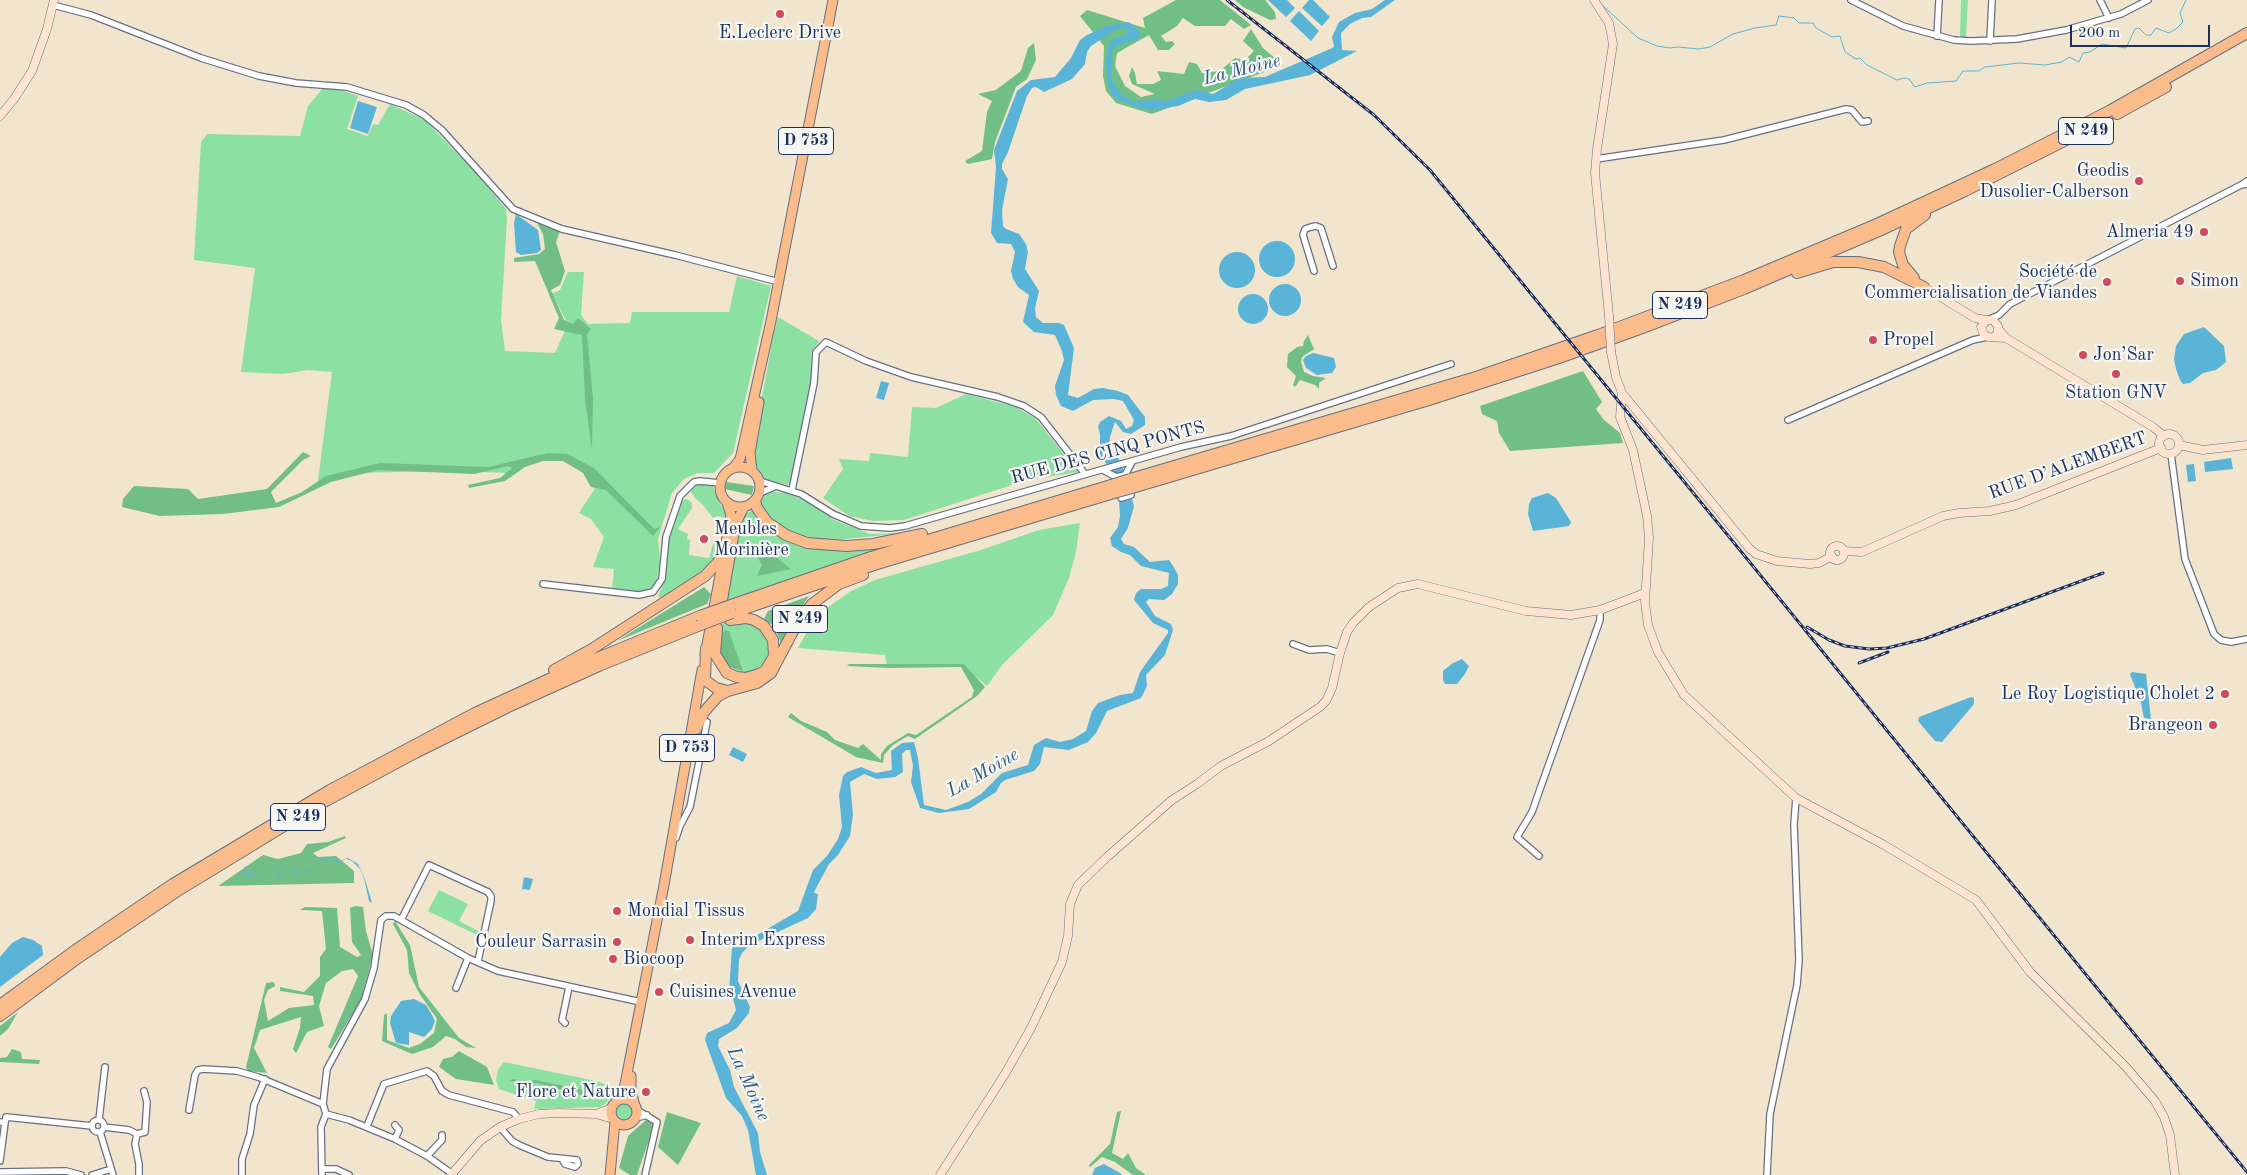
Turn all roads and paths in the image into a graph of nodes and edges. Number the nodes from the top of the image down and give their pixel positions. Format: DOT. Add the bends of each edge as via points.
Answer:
graph roads {
  1 [pos="833,0"];
  2 [pos="1594,0"];
  3 [pos="1851,0"];
  4 [pos="1939,0"];
  5 [pos="1992,0"];
  6 [pos="2100,0"];
  7 [pos="2148,0"];
  8 [pos="53,2"];
  9 [pos="2110,18"];
  10 [pos="2247,33"];
  11 [pos="1938,36"];
  12 [pos="1990,41"];
  13 [pos="2247,41"];
  14 [pos="0,116"];
  15 [pos="1868,121"];
  16 [pos="1596,160"];
  17 [pos="2245,183"];
  18 [pos="1965,192"];
  19 [pos="1333,266"];
  20 [pos="1314,271"];
  21 [pos="779,282"];
  22 [pos="1924,287"];
  23 [pos="1744,289"];
  24 [pos="1999,315"];
  25 [pos="771,321"];
  26 [pos="1984,324"];
  27 [pos="1994,332"];
  28 [pos="1973,340"];
  29 [pos="1451,364"];
  30 [pos="1622,393"];
  31 [pos="1788,420"];
  32 [pos="2164,436"];
  33 [pos="2179,445"];
  34 [pos="2247,445"];
  35 [pos="2160,448"];
  36 [pos="2171,454"];
  37 [pos="1134,461"];
  38 [pos="734,467"];
  39 [pos="752,470"];
  40 [pos="1100,470"];
  41 [pos="1085,474"];
  42 [pos="760,481"];
  43 [pos="720,483"];
  44 [pos="1129,484"];
  45 [pos="775,487"];
  46 [pos="1116,488"];
  47 [pos="792,490"];
  48 [pos="758,497"];
  49 [pos="727,503"];
  50 [pos="744,507"];
  51 [pos="966,528"];
  52 [pos="727,540"];
  53 [pos="938,545"];
  54 [pos="543,584"];
  55 [pos="1645,593"];
  56 [pos="1600,610"];
  57 [pos="732,612"];
  58 [pos="699,624"];
  59 [pos="717,628"];
  60 [pos="2247,639"];
  61 [pos="1293,644"];
  62 [pos="706,648"];
  63 [pos="1340,653"];
  64 [pos="705,680"];
  65 [pos="728,691"];
  66 [pos="489,707"];
  67 [pos="707,722"];
  68 [pos="696,729"];
  69 [pos="685,759"];
  70 [pos="1796,798"];
  71 [pos="684,812"];
  72 [pos="671,848"];
  73 [pos="1539,856"];
  74 [pos="667,869"];
  75 [pos="401,920"];
  76 [pos="468,958"];
  77 [pos="478,961"];
  78 [pos="569,987"];
  79 [pos="456,988"];
  80 [pos="641,1002"];
  81 [pos="0,1005"];
  82 [pos="0,1016"];
  83 [pos="565,1023"];
  84 [pos="634,1041"];
  85 [pos="106,1067"];
  86 [pos="265,1079"];
  87 [pos="144,1091"];
  88 [pos="620,1100"];
  89 [pos="323,1104"];
  90 [pos="612,1108"];
  91 [pos="189,1110"];
  92 [pos="636,1110"];
  93 [pos="326,1114"];
  94 [pos="596,1114"];
  95 [pos="519,1119"];
  96 [pos="3,1120"];
  97 [pos="99,1120"];
  98 [pos="614,1120"];
  99 [pos="396,1125"];
  100 [pos="92,1126"];
  101 [pos="367,1126"];
  102 [pos="626,1126"];
  103 [pos="500,1127"];
  104 [pos="102,1129"];
  105 [pos="137,1134"];
  106 [pos="442,1135"];
  107 [pos="395,1139"];
  108 [pos="427,1156"];
  109 [pos="562,1160"];
  110 [pos="0,1161"];
  111 [pos="0,1172"];
  112 [pos="112,1172"];
  113 [pos="322,1172"];
  114 [pos="452,1174"];
  115 [pos="82,1175"];
  116 [pos="92,1175"];
  117 [pos="139,1175"];
  118 [pos="242,1175"];
  119 [pos="349,1175"];
  120 [pos="612,1175"];
  121 [pos="644,1175"];
  122 [pos="940,1175"];
  123 [pos="1767,1175"];
  124 [pos="2175,1175"];
  1 -- 21 [label="main road, D 753"];
  2 -- 16 [label="street" via="1609,23 1613,44"];
  3 -- 11 [label="street" via="1903,26"];
  4 -- 11 [label="street"];
  5 -- 12 [label="street"];
  6 -- 9 [label="street"];
  7 -- 9 [label="street"];
  8 -- 14 [label="street" via="32,71"];
  8 -- 21 [label="street" via="201,58 259,76 347,87 406,105 442,130 513,209 562,229 675,254"];
  9 -- 12 [label="street" via="2047,34"];
  10 -- 44 [label="highway, N 249" via="2109,111 1995,169 1744,280 1591,338 1461,382"];
  11 -- 12 [label="street" via="1963,41"];
  13 -- 18 [label="highway, N 249" via="2136,104"];
  15 -- 16 [label="street" via="1862,122 1852,110 1846,109 1724,140"];
  16 -- 30 [label="street, bridge" via="1611,352"];
  17 -- 24 [label="street" via="2010,304"];
  18 -- 22 [label="highway, N 249" via="1913,224 1904,234 1900,246 1901,259 1907,272"];
  18 -- 23 [label="highway, N 249"];
  19 -- 20 [label="street" via="1321,228 1311,227 1305,229 1303,235"];
  21 -- 25 [label="main road, D 753"];
  22 -- 23 [label="highway, N 249" via="1884,267 1848,261 1818,266"];
  22 -- 26 [label="street"];
  23 -- 44 [label="highway, N 249" via="1498,378"];
  24 -- 26 [label="street"];
  24 -- 27 [label="street"];
  25 -- 38 [label="main road, D 753" via="740,459"];
  25 -- 39 [label="main road, D 753" via="750,454"];
  26 -- 27 [label="street"];
  26 -- 27 [label="street" via="1984,335"];
  26 -- 28 [label="street"];
  27 -- 28 [label="street"];
  27 -- 32 [label="street"];
  28 -- 31 [label="street"];
  29 -- 37 [label="street, RUE DES CINQ PONTS" via="1231,436"];
  30 -- 35 [label="street, RUE D’ALEMBERT" via="1749,548 1776,561 1819,563 1832,556 1834,547 1840,547 1844,552 1862,552 1943,516 2016,505"];
  30 -- 55 [label="street" via="1620,418 1633,450 1647,516 1649,538"];
  32 -- 33 [label="street" via="2174,435"];
  32 -- 35 [label="street"];
  33 -- 34 [label="street" via="2204,450"];
  33 -- 36 [label="street"];
  35 -- 36 [label="street"];
  36 -- 60 [label="street" via="2185,559 2214,634 2231,642"];
  37 -- 40 [label="street, RUE DES CINQ PONTS"];
  37 -- 44 [label="street"];
  38 -- 39 [label="main road"];
  38 -- 43 [label="main road" via="725,473"];
  39 -- 42 [label="main road"];
  40 -- 41 [label="street, RUE DES CINQ PONTS"];
  40 -- 46 [label="street"];
  41 -- 47 [label="street, RUE DES CINQ PONTS" via="923,522 890,528 861,526 845,520"];
  41 -- 47 [label="street" via="1041,417 1024,406 910,377 826,342 816,352 814,383"];
  42 -- 45 [label="street, RUE DES CINQ PONTS"];
  42 -- 48 [label="main road"];
  43 -- 49 [label="main road" via="721,494"];
  43 -- 54 [label="street" via="694,482 680,496 666,537 662,579 653,592 639,595"];
  44 -- 46 [label="highway, N 249, bridge"];
  44 -- 46 [label="street"];
  45 -- 47 [label="street, RUE DES CINQ PONTS"];
  45 -- 48 [label="street"];
  46 -- 51 [label="highway, N 249"];
  46 -- 53 [label="highway, N 249"];
  48 -- 50 [label="main road"];
  48 -- 51 [label="highway, N 249" via="760,514 776,529 798,540 817,544 873,544 960,526"];
  49 -- 50 [label="main road"];
  49 -- 52 [label="main road, D 753" via="731,515"];
  50 -- 59 [label="main road, D 753" via="736,523"];
  51 -- 57 [label="highway, N 249" via="846,565"];
  52 -- 62 [label="main road, D 753"];
  52 -- 66 [label="highway, N 249" via="719,561 705,576 592,649 494,700"];
  53 -- 57 [label="highway, N 249"];
  53 -- 65 [label="highway, N 249" via="934,550 839,584 805,613 771,673 757,683"];
  55 -- 56 [label="street"];
  55 -- 70 [label="street" via="1652,640 1684,695"];
  56 -- 63 [label="street" via="1571,616 1546,614 1429,585 1406,585 1382,597 1360,615 1347,632"];
  56 -- 73 [label="street" via="1597,628 1532,812 1517,837"];
  57 -- 58 [label="highway, N 249, bridge"];
  57 -- 58 [label="highway, N 249"];
  57 -- 59 [label="highway, N 249" via="764,626 773,640 771,663 759,674 746,678 727,673 716,654"];
  58 -- 66 [label="highway, N 249" via="596,658"];
  58 -- 82 [label="highway, N 249" via="494,713 322,803 183,887"];
  59 -- 64 [label="main road, D 753"];
  61 -- 63 [label="street" via="1309,650 1327,649"];
  62 -- 64 [label="highway"];
  62 -- 69 [label="main road, D 753"];
  63 -- 122 [label="street" via="1332,688 1320,707 1269,741 1221,766 1172,800 1078,885 1070,904 1062,962 1032,1028"];
  64 -- 65 [label="highway"];
  64 -- 68 [label="main road, D 753"];
  65 -- 68 [label="highway, N 249" via="707,706"];
  66 -- 81 [label="highway, N 249" via="354,776 219,855 96,936"];
  67 -- 71 [label="street"];
  68 -- 71 [label="main road, D 753"];
  69 -- 71 [label="main road" via="678,807"];
  69 -- 72 [label="main road, D 753"];
  70 -- 123 [label="street" via="1794,824 1800,960 1770,1114"];
  70 -- 124 [label="street" via="1976,900 2030,972 2155,1101 2169,1130"];
  71 -- 72 [label="main road, D 753"];
  71 -- 74 [label="street"];
  72 -- 74 [label="main road, D 753"];
  74 -- 80 [label="main road, D 753"];
  75 -- 76 [label="street"];
  75 -- 77 [label="street" via="429,864 488,892 491,901"];
  75 -- 89 [label="street" via="389,915 381,920 371,981 360,1012 328,1064"];
  76 -- 77 [label="street"];
  76 -- 79 [label="street"];
  77 -- 78 [label="street" via="507,973"];
  78 -- 80 [label="street"];
  78 -- 83 [label="street" via="562,1020"];
  80 -- 84 [label="main road, D 753"];
  84 -- 88 [label="main road, D 753"];
  84 -- 92 [label="main road, D 753" via="631,1091"];
  85 -- 97 [label="street"];
  86 -- 89 [label="street"];
  86 -- 91 [label="street" via="226,1070 198,1070"];
  86 -- 118 [label="street" via="254,1105 242,1159"];
  87 -- 105 [label="street" via="147,1102 145,1132"];
  88 -- 90 [label="main road"];
  88 -- 92 [label="main road" via="627,1099"];
  89 -- 93 [label="street"];
  90 -- 94 [label="street"];
  90 -- 98 [label="main road"];
  92 -- 102 [label="main road" via="634,1122"];
  92 -- 121 [label="street" via="656,1120 658,1126"];
  93 -- 101 [label="street"];
  93 -- 113 [label="street" via="321,1127"];
  94 -- 95 [label="street" via="548,1113"];
  94 -- 98 [label="street"];
  95 -- 101 [label="street" via="513,1112 448,1095 427,1071 384,1084"];
  95 -- 103 [label="street"];
  96 -- 100 [label="street"];
  96 -- 110 [label="street"];
  97 -- 100 [label="street"];
  97 -- 104 [label="street"];
  98 -- 102 [label="main road"];
  98 -- 120 [label="main road"];
  99 -- 107 [label="street" via="399,1130"];
  100 -- 104 [label="street" via="94,1131"];
  101 -- 107 [label="street"];
  102 -- 120 [label="main road" via="621,1133"];
  103 -- 109 [label="street" via="515,1143"];
  103 -- 114 [label="street" via="480,1141"];
  104 -- 105 [label="street" via="129,1130"];
  104 -- 112 [label="street"];
  105 -- 117 [label="street"];
  106 -- 108 [label="street" via="442,1140"];
  107 -- 108 [label="street"];
  108 -- 114 [label="street"];
  111 -- 115 [label="street" via="66,1171"];
  112 -- 116 [label="street"];
  113 -- 119 [label="street" via="336,1169"];
}
